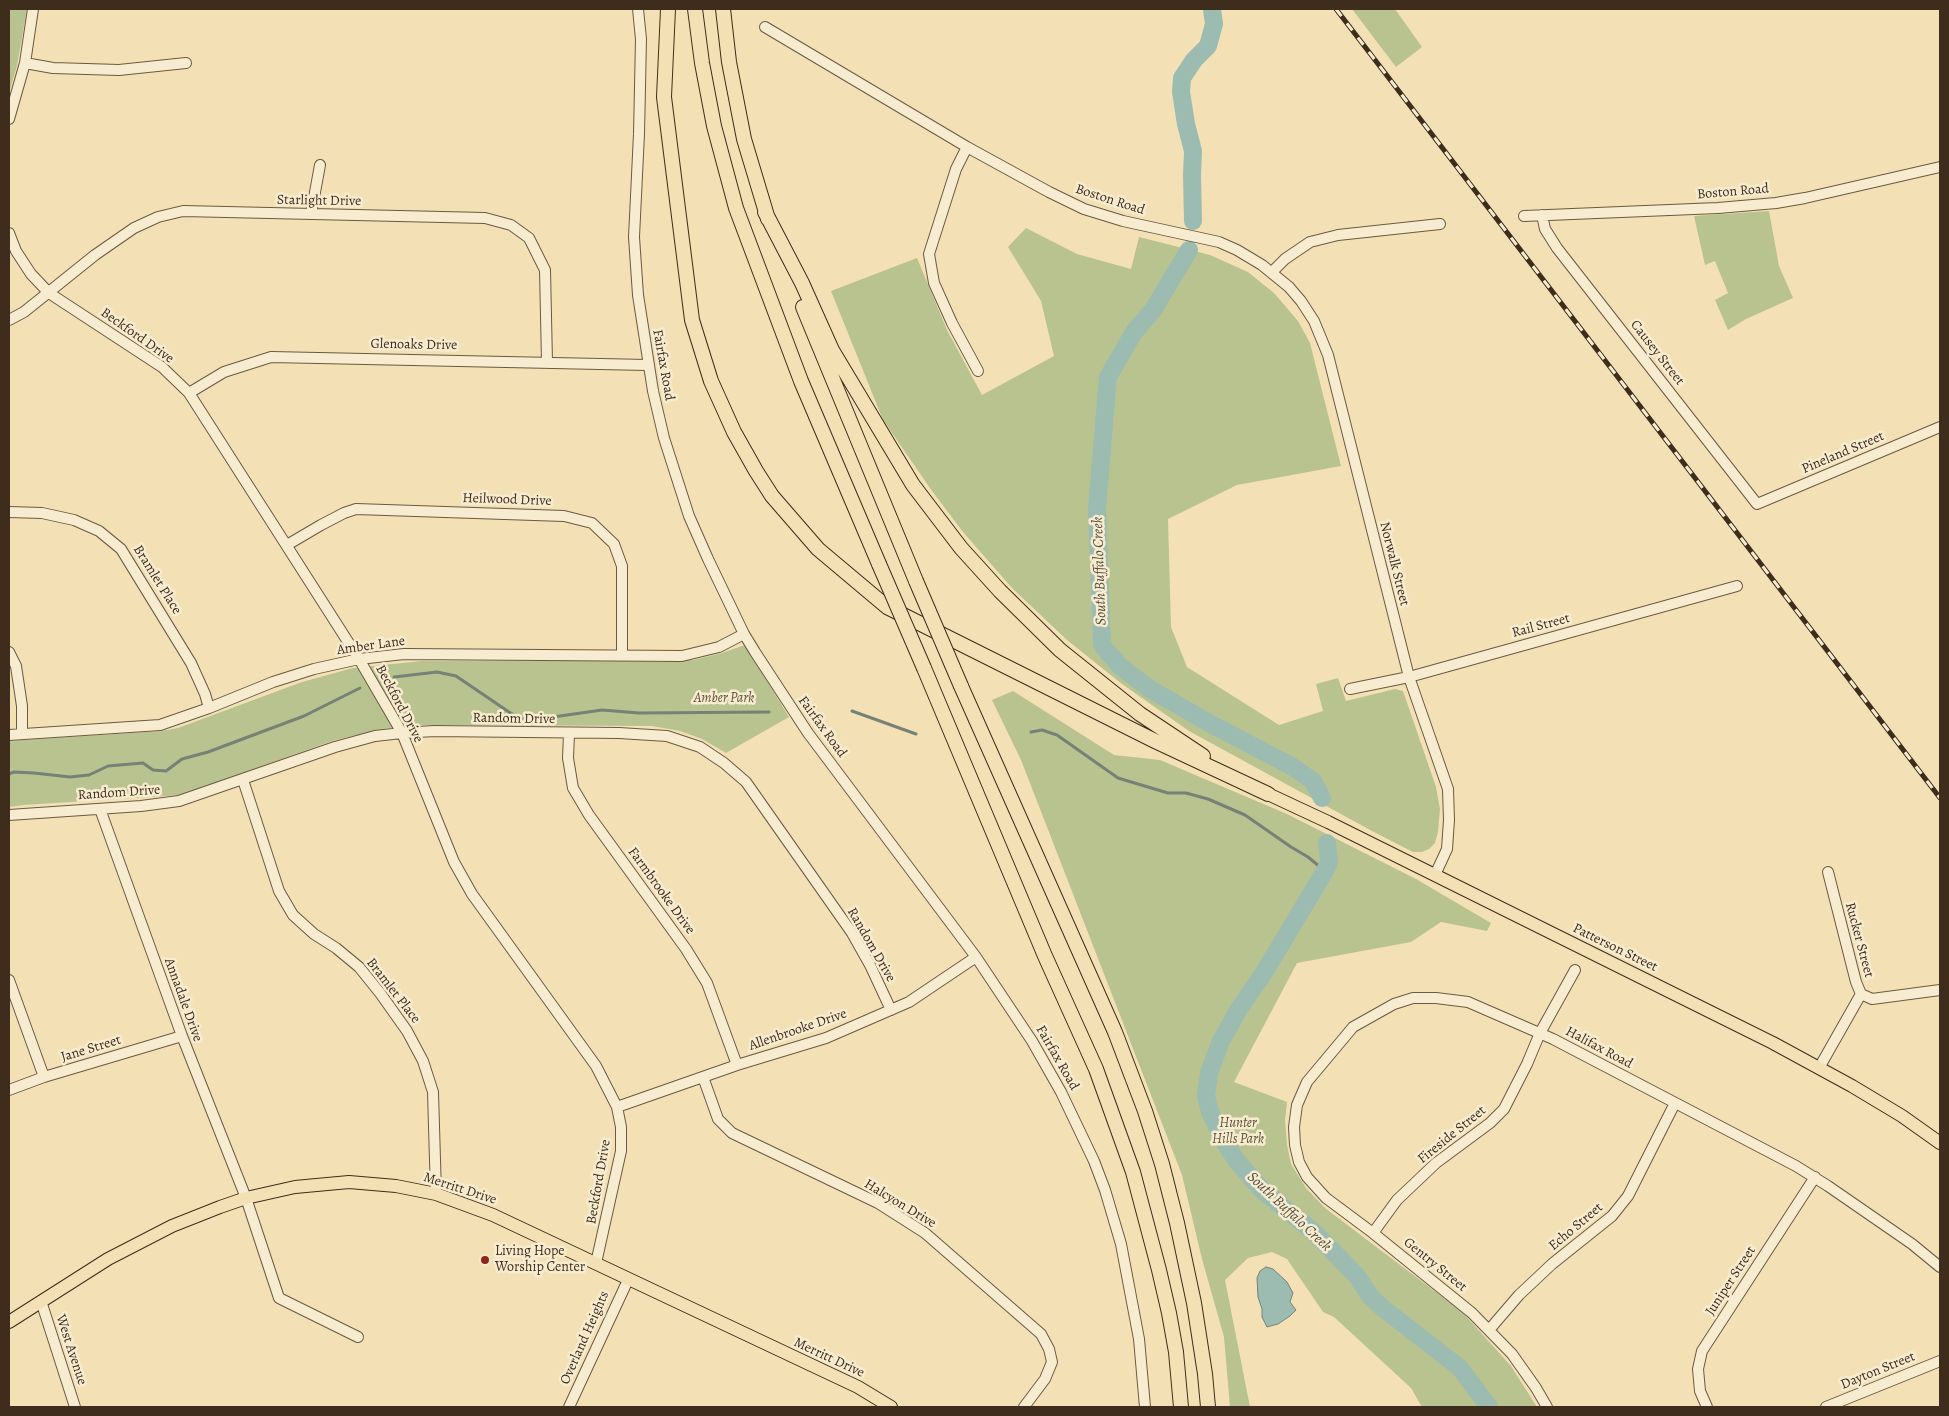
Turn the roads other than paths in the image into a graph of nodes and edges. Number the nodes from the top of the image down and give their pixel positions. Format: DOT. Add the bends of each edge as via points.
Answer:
graph roads {
  1 [pos="34,9"];
  2 [pos="638,9"];
  3 [pos="668,9"];
  4 [pos="695,9"];
  5 [pos="724,9"];
  6 [pos="765,27"];
  7 [pos="186,63"];
  8 [pos="25,64"];
  9 [pos="9,119"];
  10 [pos="968,147"];
  11 [pos="320,165"];
  12 [pos="1940,167"];
  13 [pos="765,212"];
  14 [pos="311,214"];
  15 [pos="1542,215"];
  16 [pos="1524,216"];
  17 [pos="1440,224"];
  18 [pos="9,233"];
  19 [pos="1272,272"];
  20 [pos="49,293"];
  21 [pos="9,320"];
  22 [pos="547,362"];
  23 [pos="647,364"];
  24 [pos="978,371"];
  25 [pos="189,393"];
  26 [pos="1940,427"];
  27 [pos="1757,504"];
  28 [pos="9,512"];
  29 [pos="287,545"];
  30 [pos="1737,586"];
  31 [pos="744,634"];
  32 [pos="9,652"];
  33 [pos="622,654"];
  34 [pos="359,659"];
  35 [pos="1409,676"];
  36 [pos="1350,689"];
  37 [pos="209,708"];
  38 [pos="402,733"];
  39 [pos="22,734"];
  40 [pos="569,734"];
  41 [pos="9,735"];
  42 [pos="243,780"];
  43 [pos="1268,794"];
  44 [pos="100,809"];
  45 [pos="9,815"];
  46 [pos="1828,872"];
  47 [pos="1435,875"];
  48 [pos="976,957"];
  49 [pos="1575,970"];
  50 [pos="9,980"];
  51 [pos="1940,990"];
  52 [pos="1861,994"];
  53 [pos="891,1010"];
  54 [pos="1540,1033"];
  55 [pos="182,1036"];
  56 [pos="737,1065"];
  57 [pos="1819,1068"];
  58 [pos="44,1077"];
  59 [pos="703,1077"];
  60 [pos="9,1090"];
  61 [pos="1675,1103"];
  62 [pos="618,1107"];
  63 [pos="1940,1143"];
  64 [pos="1296,1154"];
  65 [pos="1815,1177"];
  66 [pos="436,1194"];
  67 [pos="246,1198"];
  68 [pos="1373,1233"];
  69 [pos="596,1263"];
  70 [pos="1940,1267"];
  71 [pos="628,1280"];
  72 [pos="41,1301"];
  73 [pos="9,1322"];
  74 [pos="1489,1330"];
  75 [pos="358,1337"];
  76 [pos="1940,1360"];
  77 [pos="884,1405"];
  78 [pos="75,1407"];
  79 [pos="569,1407"];
  80 [pos="1024,1407"];
  81 [pos="1145,1407"];
  82 [pos="1181,1407"];
  83 [pos="1208,1407"];
  84 [pos="1547,1407"];
  85 [pos="1707,1407"];
  86 [pos="1826,1407"];
  1 -- 8 [label="street"];
  2 -- 23 [label="street, Fairfax Road" via="641,58 634,237"];
  3 -- 43 [label="highway" via="664,97 692,320 711,381 734,432 772,496 818,549 887,607"];
  4 -- 82 [label="highway, bridge" via="714,126 736,208 801,381 1096,1070 1134,1172 1169,1314"];
  5 -- 13 [label="highway" via="729,62 744,139"];
  6 -- 10 [label="street, Boston Road"];
  7 -- 8 [label="street" via="119,70"];
  8 -- 9 [label="street"];
  10 -- 19 [label="street, Boston Road" via="1084,209 1219,242"];
  10 -- 24 [label="street" via="956,168 929,254 934,283"];
  11 -- 14 [label="street"];
  12 -- 15 [label="street, Boston Road" via="1776,202 1718,208"];
  13 -- 43 [label="highway" via="802,282 832,350 913,485 961,548 1060,650 1140,714 1194,751"];
  13 -- 83 [label="highway, bridge" via="960,686 1115,1032 1145,1111 1177,1223 1194,1303"];
  14 -- 20 [label="street, Starlight Drive" via="183,211 158,217 115,240"];
  14 -- 22 [label="street, Starlight Drive" via="485,218 511,224 529,238 545,270"];
  15 -- 16 [label="street, Boston Road"];
  15 -- 27 [label="street, Causey Street" via="1545,230 1557,248"];
  17 -- 19 [label="street" via="1310,242"];
  18 -- 20 [label="street, Beckford Drive" via="16,251"];
  19 -- 35 [label="street, Norwalk Street" via="1301,301 1314,321 1328,355"];
  20 -- 21 [label="street, Starlight Drive"];
  20 -- 25 [label="street, Beckford Drive" via="162,367"];
  22 -- 23 [label="street, Glenoaks Drive"];
  22 -- 25 [label="street, Glenoaks Drive" via="272,357 224,372"];
  23 -- 31 [label="street, Fairfax Road" via="664,438 689,516"];
  25 -- 29 [label="street, Beckford Drive"];
  26 -- 27 [label="street, Pineland Street"];
  28 -- 37 [label="street, Bramlet Place" via="42,513 74,520 99,530 121,548 191,663"];
  29 -- 33 [label="street, Heilwood Drive" via="356,509 564,516 592,523 614,544 622,566"];
  29 -- 34 [label="street, Beckford Drive"];
  30 -- 35 [label="street, Rail Street"];
  31 -- 33 [label="street, Amber Lane" via="719,647 682,656"];
  31 -- 48 [label="street, Fairfax Road" via="808,733"];
  32 -- 39 [label="street" via="16,666"];
  33 -- 34 [label="street, Amber Lane" via="404,654"];
  34 -- 37 [label="street, Amber Lane" via="314,668"];
  34 -- 38 [label="street, Beckford Drive"];
  35 -- 36 [label="street, Rail Street"];
  35 -- 47 [label="street, Norwalk Street" via="1448,789 1447,849"];
  37 -- 39 [label="street, Amber Lane" via="160,725"];
  38 -- 40 [label="street, Random Drive"];
  38 -- 42 [label="street, Random Drive" via="335,747"];
  38 -- 62 [label="street, Beckford Drive" via="450,854 472,894 596,1066"];
  39 -- 41 [label="street, Amber Lane"];
  40 -- 53 [label="street, Random Drive" via="667,736 700,747 724,763 746,782 852,933"];
  40 -- 56 [label="street, Farmbrooke Drive" via="568,758 573,788 707,983"];
  42 -- 44 [label="street, Random Drive" via="179,801"];
  42 -- 66 [label="street, Bramlet Place" via="279,892 293,915 359,967 408,1032 423,1061 433,1092"];
  43 -- 47 [label="main road, Patterson Street"];
  44 -- 45 [label="street, Random Drive"];
  44 -- 55 [label="street, Annadale Drive"];
  46 -- 52 [label="street, Rucker Street"];
  47 -- 57 [label="main road, Patterson Street"];
  48 -- 53 [label="street, Allenbrooke Drive" via="909,1002"];
  48 -- 81 [label="street, Fairfax Road" via="1047,1066 1105,1190 1128,1278 1139,1338"];
  49 -- 54 [label="street, Fireside Street"];
  50 -- 58 [label="street"];
  51 -- 52 [label="street, Rucker Street" via="1872,999"];
  52 -- 57 [label="street"];
  53 -- 56 [label="street, Allenbrooke Drive" via="826,1038"];
  54 -- 61 [label="street, Halifax Road"];
  54 -- 64 [label="street, Halifax Road" via="1468,1002 1413,998 1394,1004 1353,1027 1307,1082 1297,1105 1294,1127"];
  54 -- 68 [label="street, Fireside Street" via="1504,1109 1436,1163 1397,1200"];
  55 -- 58 [label="street, Jane Street"];
  55 -- 67 [label="street, Annadale Drive"];
  56 -- 59 [label="street, Allenbrooke Drive"];
  57 -- 63 [label="main road, Patterson Street" via="1902,1116"];
  58 -- 60 [label="street, Jane Street"];
  59 -- 62 [label="street, Allenbrooke Drive"];
  59 -- 80 [label="street, Halcyon Drive" via="718,1119 732,1133 878,1204 925,1233 1041,1334 1052,1362 1046,1379"];
  61 -- 65 [label="street, Halifax Road"];
  61 -- 74 [label="street, Echo Street" via="1628,1196 1612,1216 1552,1264"];
  62 -- 69 [label="street, Beckford Drive" via="621,1151"];
  64 -- 68 [label="street, Gentry Street" via="1307,1177 1326,1198"];
  65 -- 70 [label="street, Halifax Road"];
  65 -- 85 [label="street, Juniper Street" via="1702,1351 1698,1370 1700,1391"];
  66 -- 67 [label="main road, Merritt Drive" via="350,1182 295,1187"];
  66 -- 69 [label="main road, Merritt Drive" via="493,1215"];
  67 -- 72 [label="main road, Merritt Drive" via="172,1226 108,1259"];
  67 -- 75 [label="street, Annadale Drive" via="279,1298"];
  68 -- 74 [label="street, Gentry Street"];
  69 -- 71 [label="main road, Merritt Drive"];
  71 -- 77 [label="main road, Merritt Drive" via="858,1387"];
  71 -- 79 [label="street, Overland Heights"];
  72 -- 73 [label="main road, Merritt Drive"];
  72 -- 78 [label="street, West Avenue"];
  74 -- 84 [label="street, Gentry Street" via="1512,1354"];
  76 -- 86 [label="street, Dayton Street"];
}
